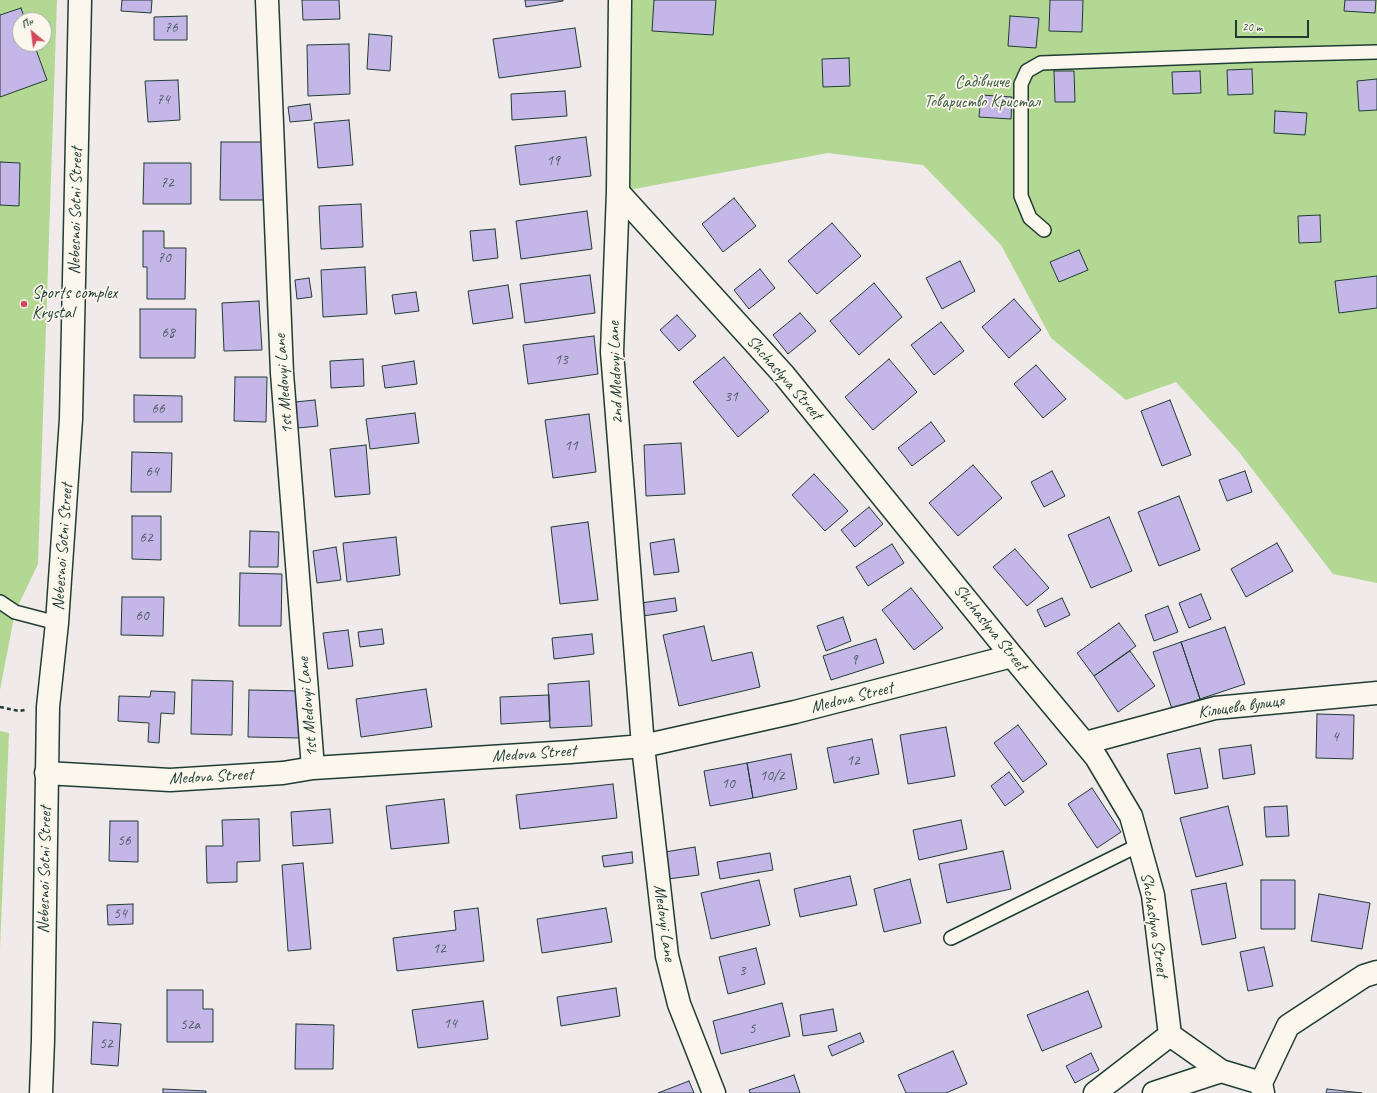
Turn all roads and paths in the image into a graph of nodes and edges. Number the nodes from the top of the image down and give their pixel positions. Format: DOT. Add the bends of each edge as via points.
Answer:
graph roads {
  1 [pos="80,0"];
  2 [pos="268,0"];
  3 [pos="620,0"];
  4 [pos="1377,52"];
  5 [pos="618,192"];
  6 [pos="1044,230"];
  7 [pos="0,602"];
  8 [pos="57,623"];
  9 [pos="1012,656"];
  10 [pos="1377,693"];
  11 [pos="1085,744"];
  12 [pos="643,746"];
  13 [pos="313,768"];
  14 [pos="46,773"];
  15 [pos="1139,845"];
  16 [pos="951,938"];
  17 [pos="1377,972"];
  18 [pos="1170,1035"];
  19 [pos="1221,1071"];
  20 [pos="1262,1088"];
  21 [pos="41,1093"];
  22 [pos="714,1093"];
  23 [pos="1095,1093"];
  24 [pos="1154,1093"];
  1 -- 8 [label="street, Nebesnoi Sotni Street" via="71,419"];
  2 -- 13 [label="street, 1st Medovyi Lane" via="282,373"];
  3 -- 5 [label="street, 2nd Medovyi Lane"];
  4 -- 6 [label="lane" via="1070,62 1041,64 1027,71 1021,84 1021,196 1030,218"];
  5 -- 9 [label="street, Shchaslyva Street" via="784,375"];
  5 -- 12 [label="street, 2nd Medovyi Lane" via="612,352"];
  7 -- 8 [label="lane" via="15,612"];
  8 -- 14 [label="street, Nebesnoi Sotni Street" via="48,707"];
  9 -- 11 [label="street, Shchaslyva Street"];
  9 -- 12 [label="street, Medova Street" via="795,712"];
  10 -- 11 [label="street, Кільцева вулиця" via="1216,708"];
  11 -- 15 [label="street, Shchaslyva Street" via="1096,757 1131,816"];
  12 -- 13 [label="street, Medova Street"];
  12 -- 22 [label="street, Medovyi Lane" via="667,956 680,1004"];
  13 -- 14 [label="street, Medova Street" via="283,773 170,780"];
  14 -- 21 [label="street, Nebesnoi Sotni Street"];
  15 -- 16 [label="lane"];
  15 -- 18 [label="street, Shchaslyva Street" via="1153,894"];
  17 -- 20 [label="street" via="1364,976 1288,1026"];
  18 -- 19 [label="street"];
  18 -- 23 [label="street"];
  19 -- 20 [label="street"];
  19 -- 24 [label="street"];
}
